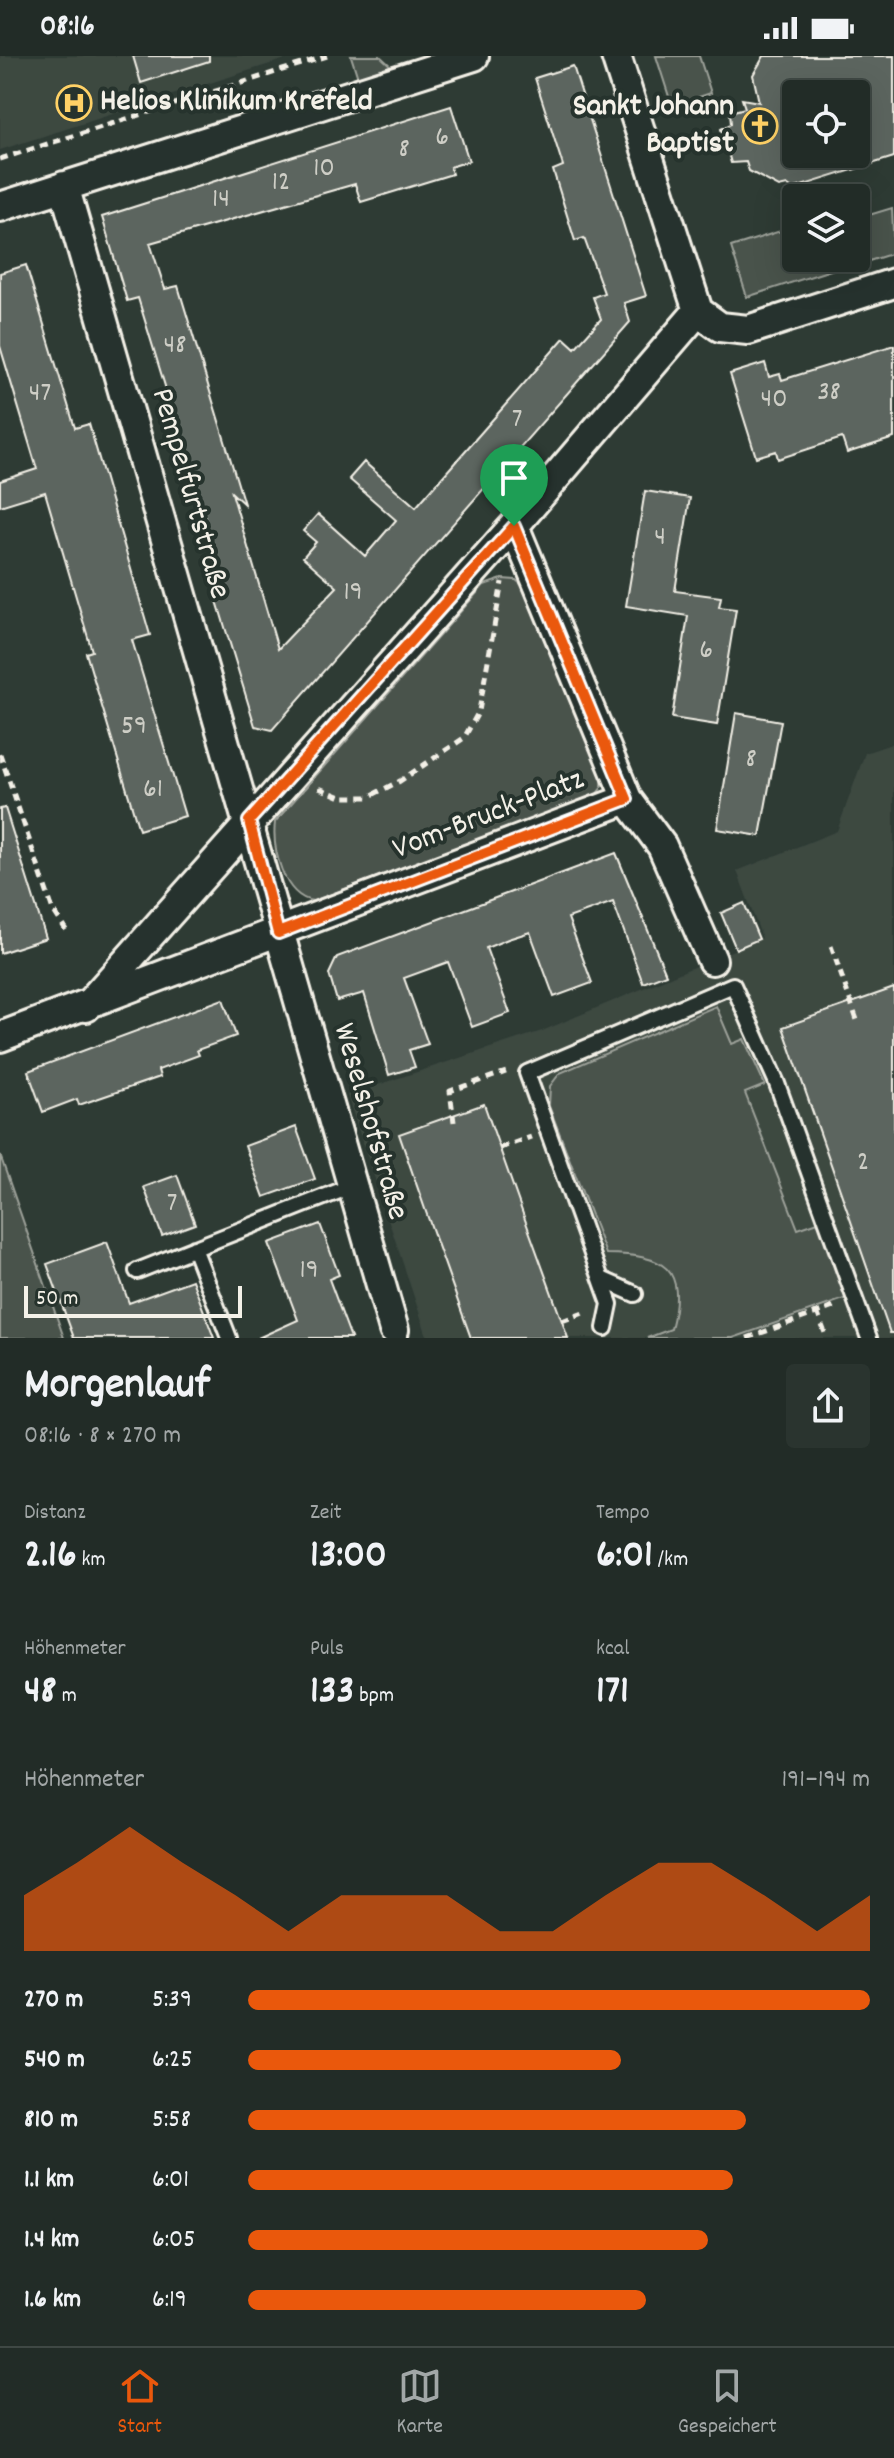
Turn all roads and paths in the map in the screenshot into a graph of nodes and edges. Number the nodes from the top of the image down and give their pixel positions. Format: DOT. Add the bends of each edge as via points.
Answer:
graph roads {
  1 [pos="327,56"];
  2 [pos="474,56"];
  3 [pos="616,56"];
  4 [pos="0,159"];
  5 [pos="64,186"];
  6 [pos="0,207"];
  7 [pos="894,283"];
  8 [pos="698,311"];
  9 [pos="514,526"];
  10 [pos="502,579"];
  11 [pos="0,754"];
  12 [pos="294,770"];
  13 [pos="627,799"];
  14 [pos="249,821"];
  15 [pos="66,930"];
  16 [pos="278,933"];
  17 [pos="831,946"];
  18 [pos="712,960"];
  19 [pos="86,1007"];
  20 [pos="857,1020"];
  21 [pos="0,1037"];
  22 [pos="527,1073"];
  23 [pos="454,1122"];
  24 [pos="547,1131"];
  25 [pos="500,1148"];
  26 [pos="352,1186"];
  27 [pos="194,1248"];
  28 [pos="137,1271"];
  29 [pos="601,1279"];
  30 [pos="635,1294"];
  31 [pos="855,1299"];
  32 [pos="817,1312"];
  33 [pos="605,1328"];
  34 [pos="394,1330"];
  35 [pos="229,1338"];
  36 [pos="439,1338"];
  37 [pos="448,1338"];
  38 [pos="747,1338"];
  39 [pos="827,1338"];
  40 [pos="869,1338"];
  1 -- 4 [label="path"];
  2 -- 5 [label="street"];
  3 -- 8 [label="street"];
  5 -- 6 [label="street"];
  5 -- 14 [label="street, Pempelfurtstraße"];
  7 -- 8 [label="street" via="748,330 720,327"];
  8 -- 9 [label="street"];
  9 -- 12 [label="street"];
  9 -- 13 [label="street, Vom-Bruck-Platz"];
  10 -- 12 [label="path" via="479,711 464,738 368,797 341,797 309,784"];
  11 -- 15 [label="path" via="53,910"];
  12 -- 14 [label="street"];
  13 -- 16 [label="street, Vom-Bruck-Platz"];
  13 -- 18 [label="street" via="662,846"];
  14 -- 16 [label="street"];
  14 -- 19 [label="street"];
  16 -- 19 [label="street, Vom-Bruck-Platz"];
  16 -- 26 [label="street, Weselshofstraße"];
  17 -- 20 [label="path"];
  19 -- 21 [label="street, Vom-Bruck-Platz"];
  22 -- 23 [label="path" via="508,1071 450,1091"];
  22 -- 24 [label="lane"];
  22 -- 31 [label="lane" via="733,985 776,1081"];
  24 -- 25 [label="path"];
  24 -- 29 [label="lane"];
  26 -- 27 [label="lane"];
  26 -- 34 [label="street, Weselshofstraße"];
  27 -- 28 [label="lane"];
  27 -- 35 [label="lane"];
  29 -- 30 [label="lane"];
  29 -- 33 [label="lane" via="610,1304"];
  31 -- 32 [label="path"];
  31 -- 40 [label="lane"];
  32 -- 38 [label="path"];
  32 -- 39 [label="path"];
  36 -- 37 [label="path"];
}
